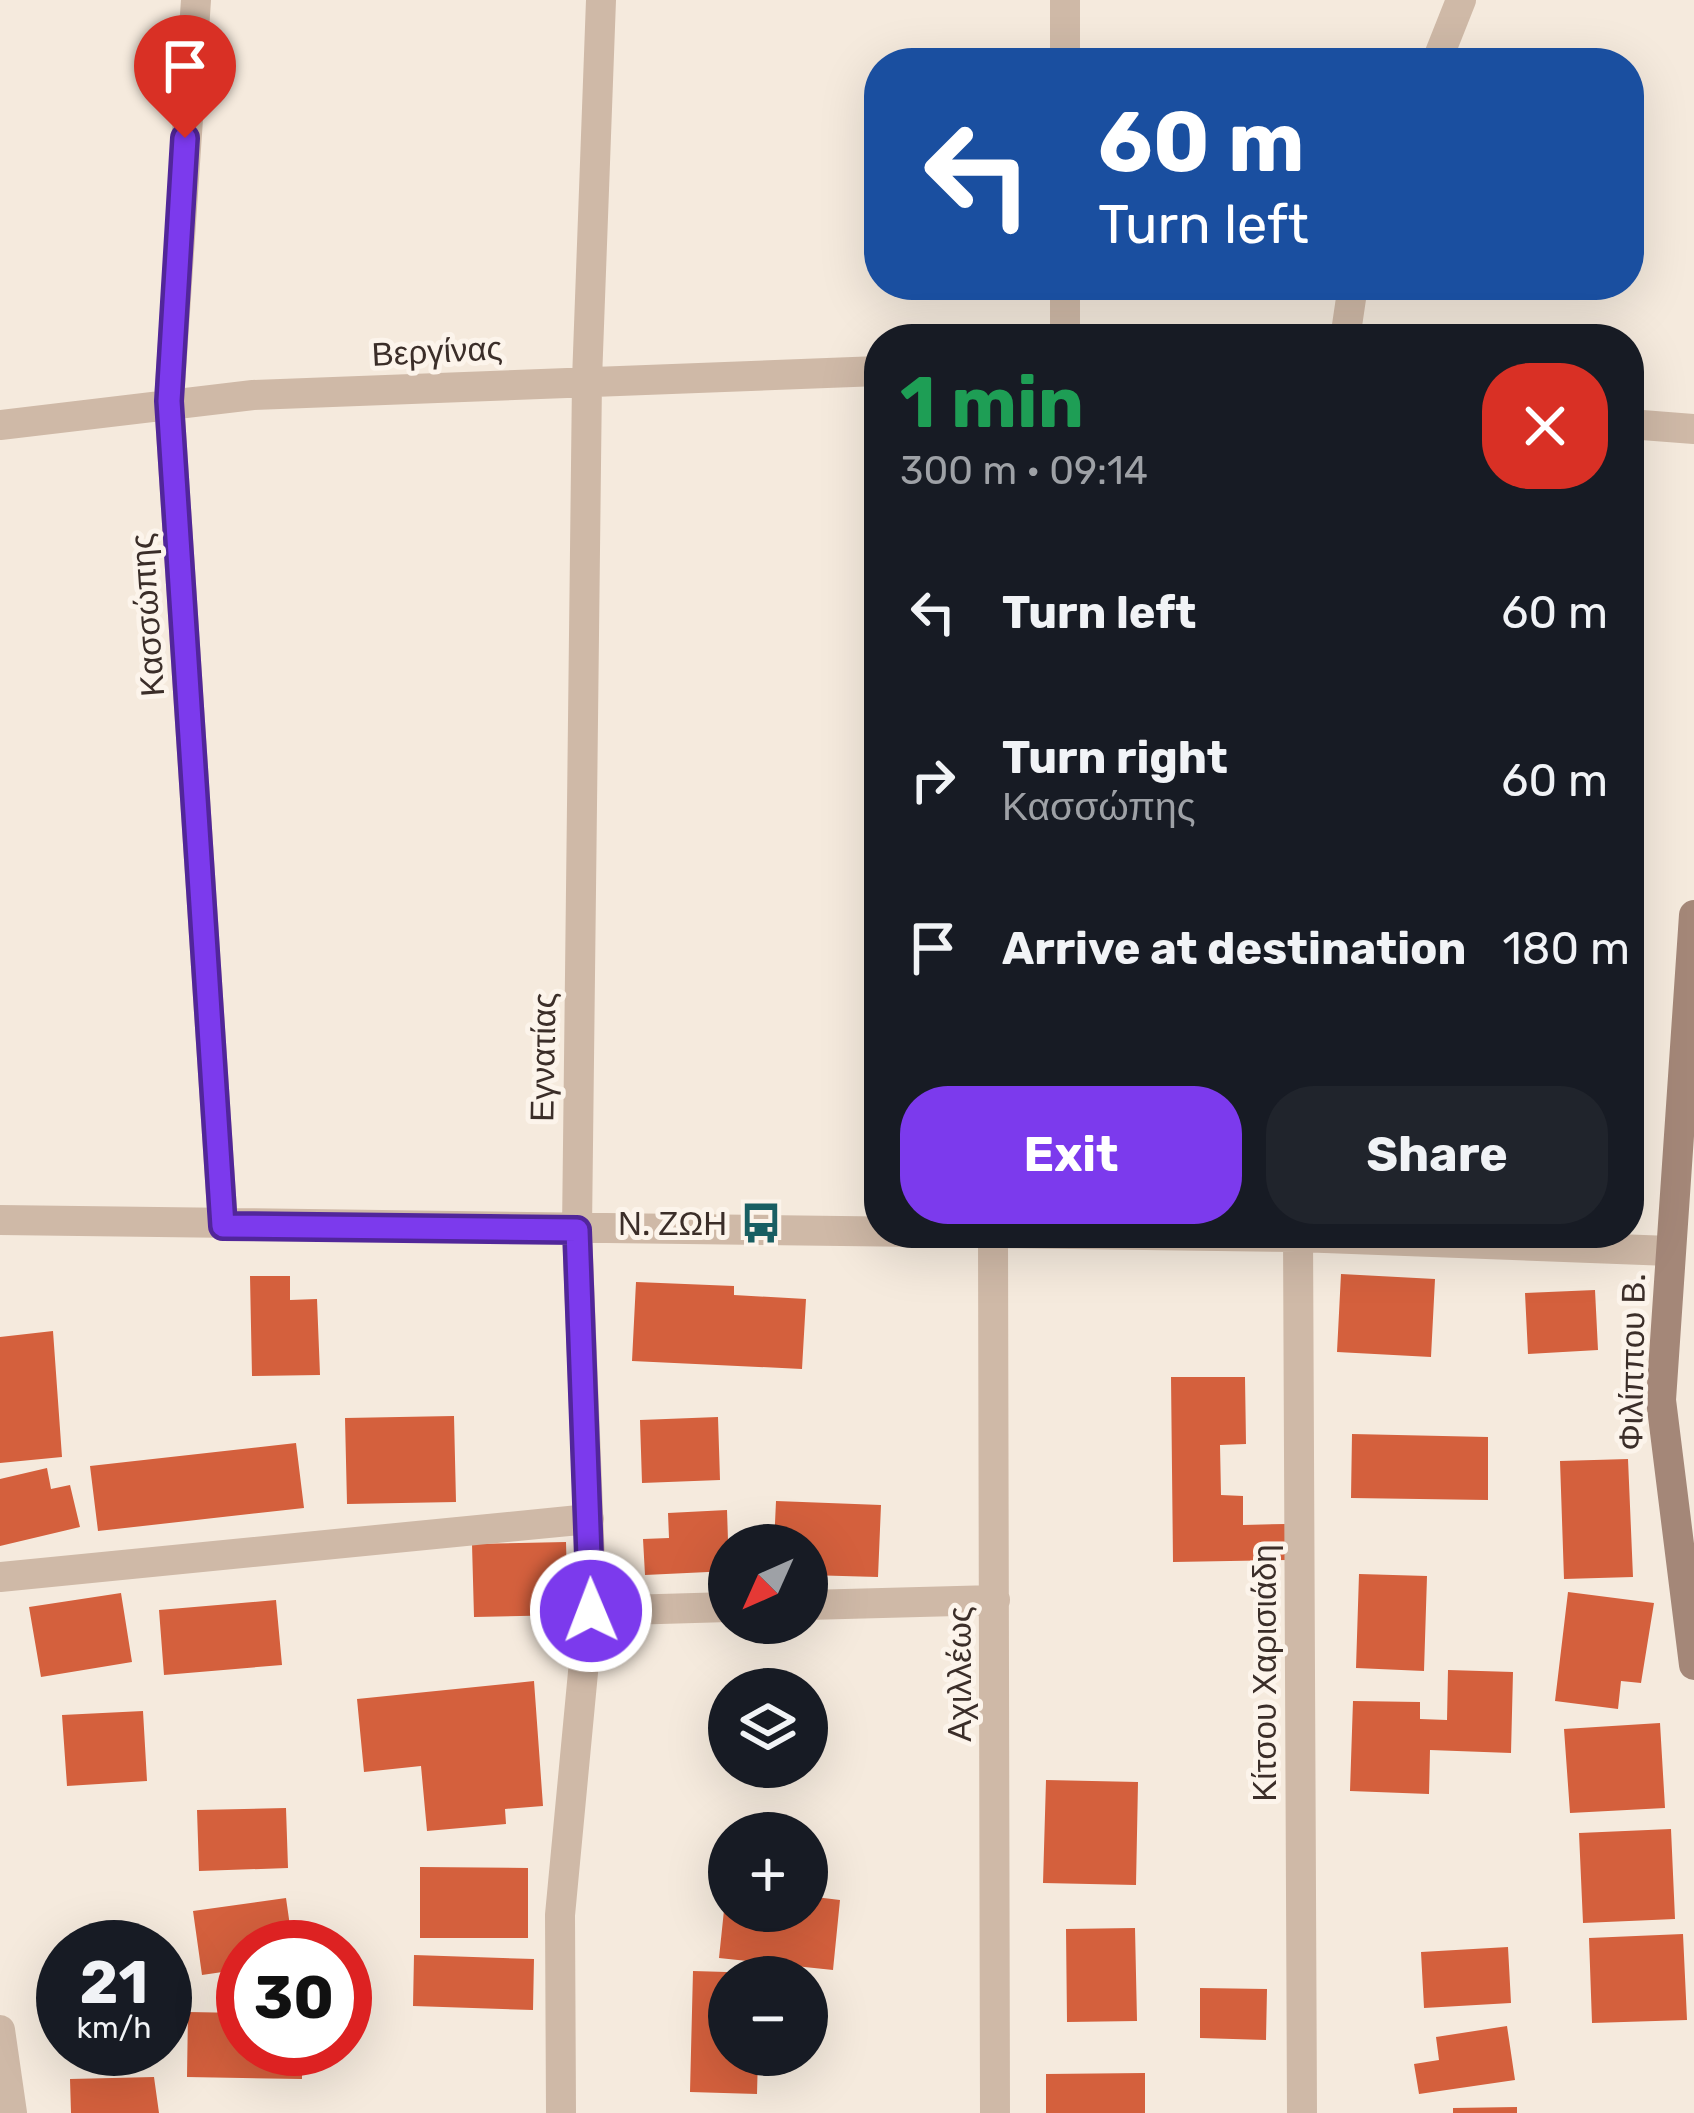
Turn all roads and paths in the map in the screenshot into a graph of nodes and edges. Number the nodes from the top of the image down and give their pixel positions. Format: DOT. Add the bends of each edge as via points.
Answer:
graph roads {
  1 [pos="196,0"];
  2 [pos="601,0"];
  3 [pos="1065,0"];
  4 [pos="1461,0"];
  5 [pos="1065,48"];
  6 [pos="1442,48"];
  7 [pos="864,371"];
  8 [pos="587,380"];
  9 [pos="169,401"];
  10 [pos="0,425"];
  11 [pos="1644,425"];
  12 [pos="1694,429"];
  13 [pos="1694,915"];
  14 [pos="0,1220"];
  15 [pos="223,1226"];
  16 [pos="577,1230"];
  17 [pos="864,1233"];
  18 [pos="976,1248"];
  19 [pos="1298,1248"];
  20 [pos="1600,1248"];
  21 [pos="1670,1251"];
  22 [pos="589,1519"];
  23 [pos="0,1577"];
  24 [pos="995,1600"];
  25 [pos="828,1604"];
  26 [pos="708,1608"];
  27 [pos="591,1611"];
  28 [pos="1694,1665"];
  29 [pos="0,2030"];
  30 [pos="12,2113"];
  31 [pos="561,2113"];
  32 [pos="995,2113"];
  33 [pos="1302,2113"];
  1 -- 9 [label="street, Κασσώπης"];
  2 -- 8 [label="street, Εγνατίας"];
  3 -- 5 [label="street"];
  4 -- 6 [label="street"];
  7 -- 8 [label="street, Βεργίνας"];
  8 -- 9 [label="street, Βεργίνας"];
  8 -- 16 [label="street, Εγνατίας"];
  9 -- 10 [label="street, Βεργίνας"];
  9 -- 15 [label="street, Κασσώπης"];
  11 -- 12 [label="street"];
  13 -- 21 [label="street, Φιλίππου Β."];
  14 -- 15 [label="street"];
  15 -- 16 [label="street"];
  16 -- 17 [label="street"];
  16 -- 22 [label="street, Εγνατίας"];
  18 -- 24 [label="street, Αχιλλέως"];
  19 -- 33 [label="street, Κίτσου Χαρισιάδη"];
  20 -- 21 [label="street"];
  21 -- 28 [label="street, Φιλίππου Β." via="1661,1400"];
  22 -- 23 [label="street"];
  22 -- 27 [label="street, Εγνατίας"];
  24 -- 25 [label="street"];
  24 -- 32 [label="street, Αχιλλέως"];
  26 -- 27 [label="street"];
  27 -- 31 [label="street, Εγνατίας" via="560,1915"];
  29 -- 30 [label="street"];
}
